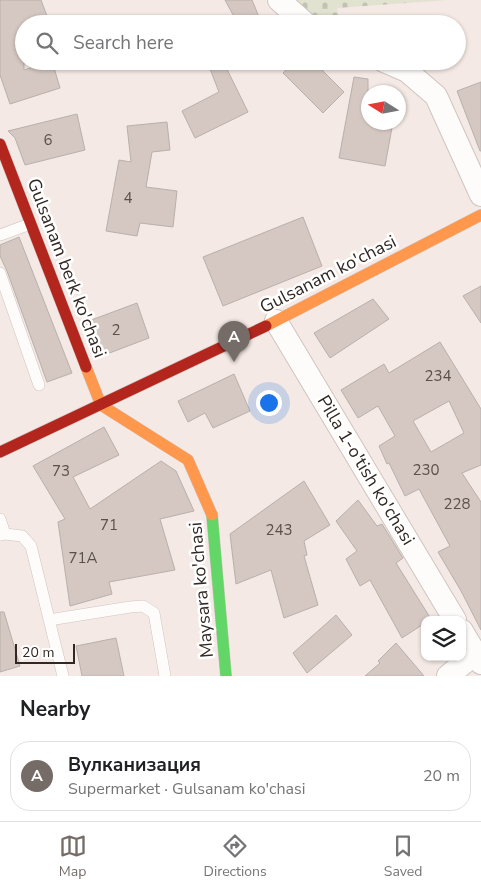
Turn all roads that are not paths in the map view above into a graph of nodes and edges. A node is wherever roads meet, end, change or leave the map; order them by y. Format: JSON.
{"nodes":[{"id":1,"x":279,"y":0,"type":"edge"},
{"id":2,"x":296,"y":15,"type":"edge"},
{"id":3,"x":405,"y":70,"type":"edge"},
{"id":4,"x":0,"y":144,"type":"edge"},
{"id":5,"x":481,"y":195,"type":"edge"},
{"id":6,"x":481,"y":215,"type":"edge"},
{"id":7,"x":30,"y":224,"type":"junction"},
{"id":8,"x":0,"y":235,"type":"edge"},
{"id":9,"x":0,"y":273,"type":"edge"},
{"id":10,"x":276,"y":321,"type":"junction"},
{"id":11,"x":39,"y":385,"type":"dead end"},
{"id":12,"x":101,"y":405,"type":"junction"},
{"id":13,"x":0,"y":452,"type":"edge"},
{"id":14,"x":0,"y":519,"type":"edge"},
{"id":15,"x":2,"y":535,"type":"edge"},
{"id":16,"x":453,"y":616,"type":"edge"},
{"id":17,"x":50,"y":620,"type":"junction"},
{"id":18,"x":466,"y":638,"type":"edge"},
{"id":19,"x":478,"y":658,"type":"edge"},
{"id":20,"x":63,"y":676,"type":"edge"},
{"id":21,"x":165,"y":676,"type":"edge"},
{"id":22,"x":226,"y":676,"type":"edge"},
{"id":23,"x":448,"y":676,"type":"edge"}],
"edges":[{"from":1,"to":2,"type":"street"},
{"from":3,"to":5,"type":"street"},
{"from":4,"to":7,"type":"street","name":"Gulsanam berk ko'chasi"},
{"from":6,"to":10,"type":"street","name":"Gulsanam ko'chasi"},
{"from":7,"to":8,"type":"lane"},
{"from":7,"to":12,"type":"street","name":"Gulsanam berk ko'chasi"},
{"from":9,"to":11,"type":"lane"},
{"from":10,"to":12,"type":"street","name":"Gulsanam ko'chasi"},
{"from":10,"to":16,"type":"street","name":"Pilla 1-o'tish ko'chasi"},
{"from":12,"to":13,"type":"street","name":"Gulsanam ko'chasi"},
{"from":12,"to":22,"type":"street","name":"Maysara ko'chasi"},
{"from":14,"to":15,"type":"lane"},
{"from":15,"to":17,"type":"lane"},
{"from":17,"to":20,"type":"lane"},
{"from":17,"to":21,"type":"lane"},
{"from":18,"to":19,"type":"street"},
{"from":19,"to":23,"type":"street"}]}
